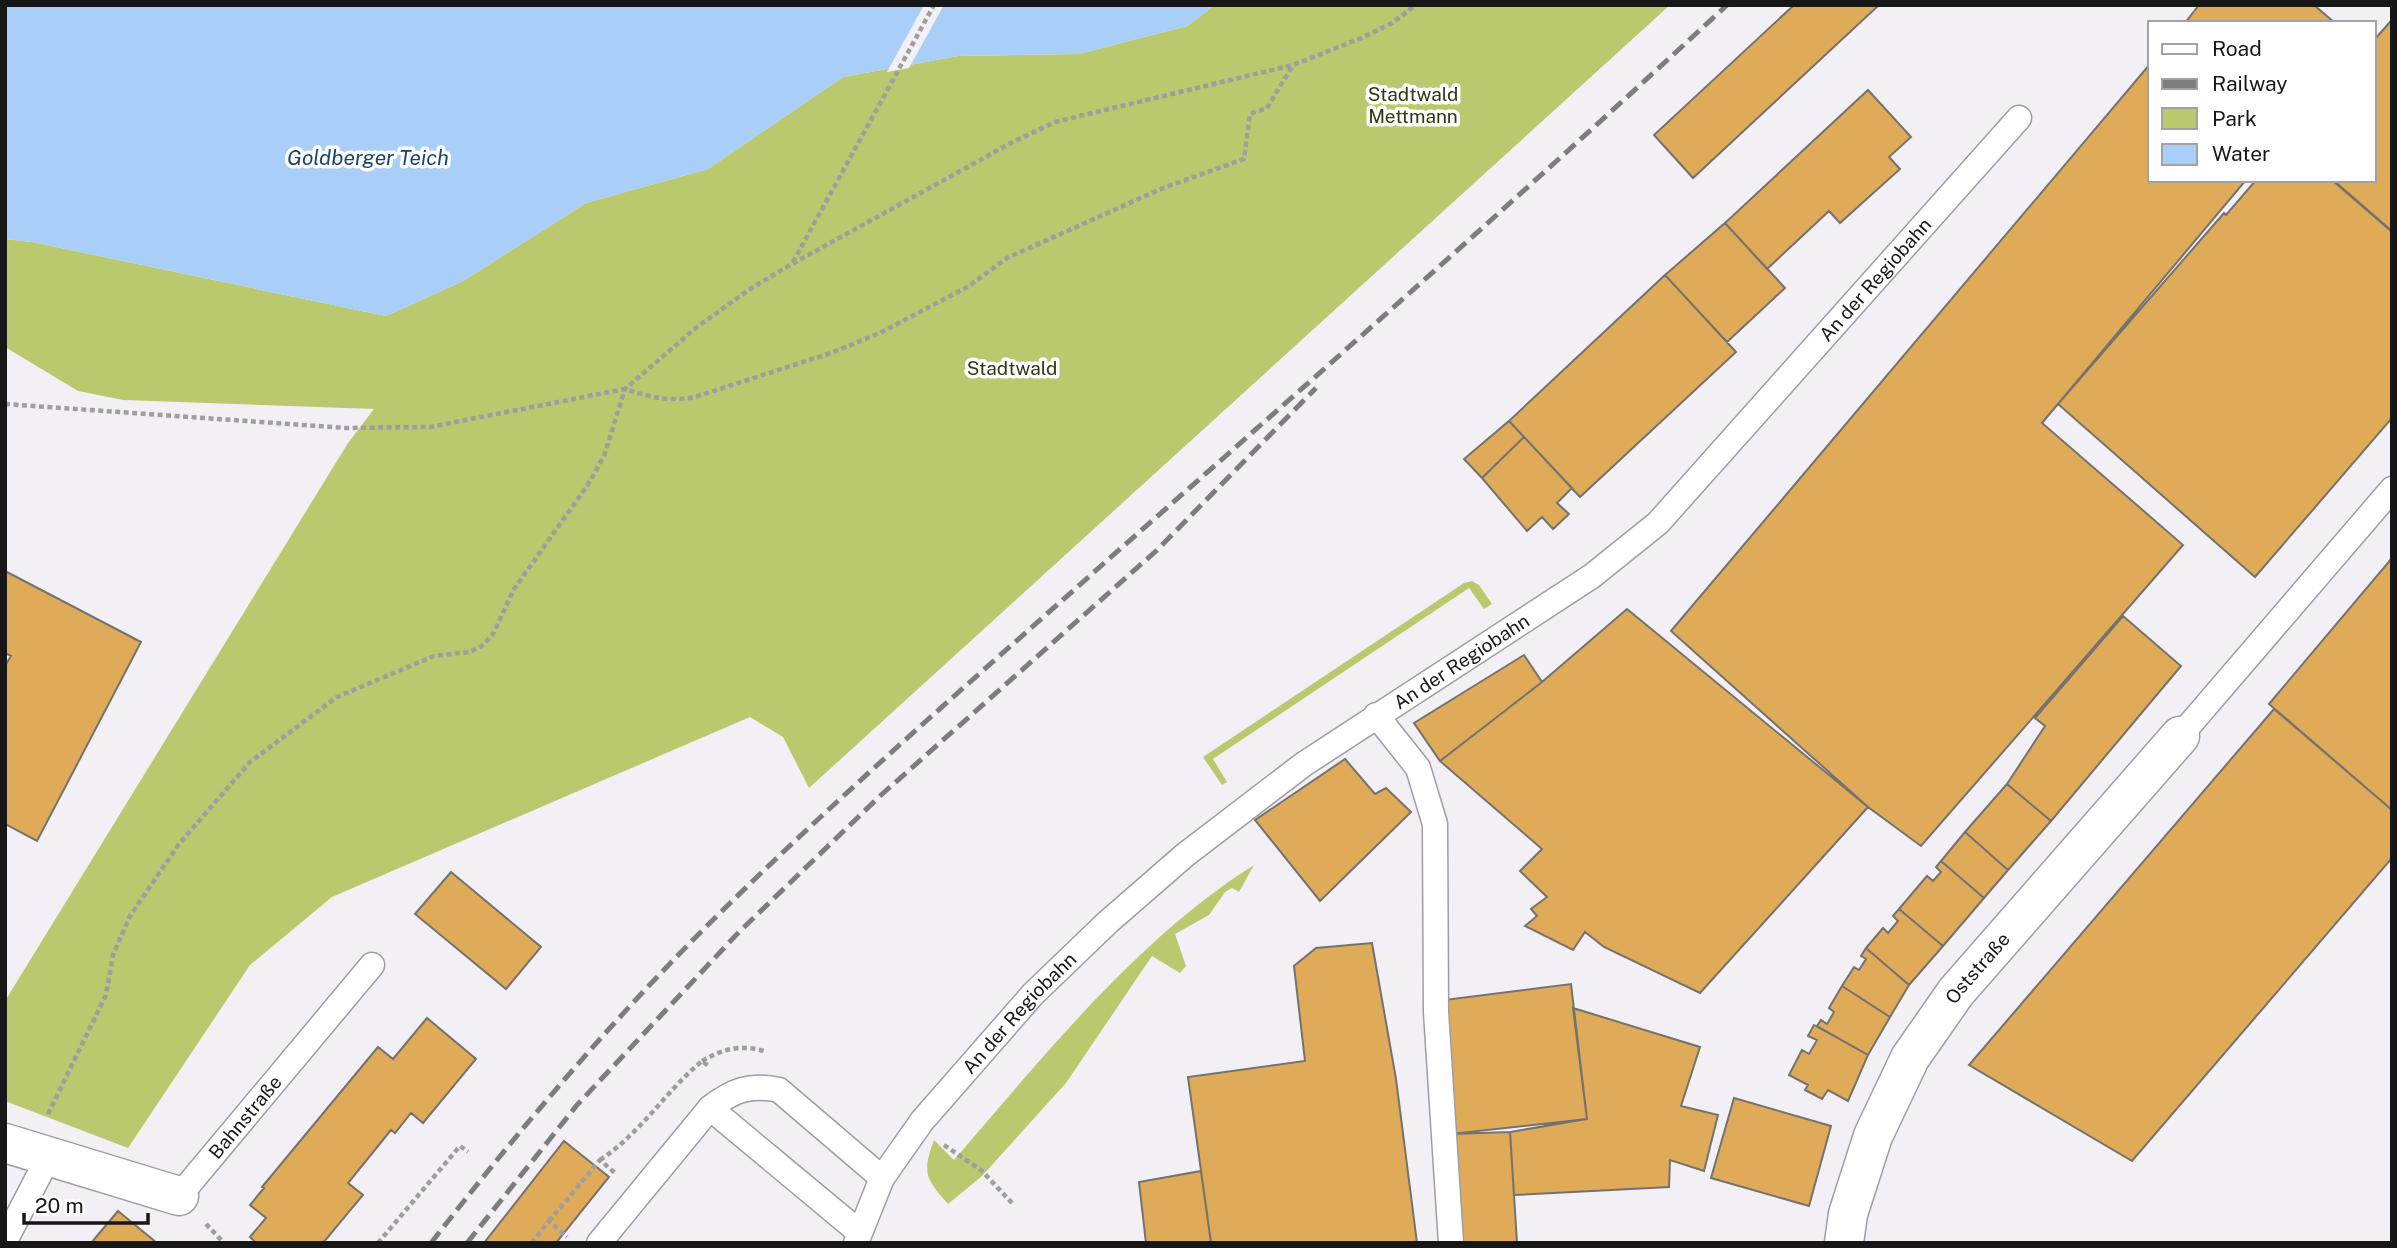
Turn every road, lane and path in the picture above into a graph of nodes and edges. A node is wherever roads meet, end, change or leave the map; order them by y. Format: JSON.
{"nodes":[{"id":1,"x":934,"y":5,"type":"edge"},
{"id":2,"x":1416,"y":5,"type":"edge"},
{"id":3,"x":1293,"y":65,"type":"junction"},
{"id":4,"x":2020,"y":118,"type":"dead end"},
{"id":5,"x":792,"y":264,"type":"junction"},
{"id":6,"x":625,"y":389,"type":"junction"},
{"id":7,"x":5,"y":404,"type":"edge"},
{"id":8,"x":2392,"y":489,"type":"edge"},
{"id":9,"x":1376,"y":715,"type":"junction"},
{"id":10,"x":2180,"y":736,"type":"joint"},
{"id":11,"x":372,"y":965,"type":"dead end"},
{"id":12,"x":710,"y":1108,"type":"junction"},
{"id":13,"x":922,"y":1121,"type":"junction"},
{"id":14,"x":5,"y":1143,"type":"edge"},
{"id":15,"x":468,"y":1152,"type":"dead end"},
{"id":16,"x":49,"y":1156,"type":"junction"},
{"id":17,"x":618,"y":1175,"type":"dead end"},
{"id":18,"x":883,"y":1178,"type":"junction"},
{"id":19,"x":179,"y":1196,"type":"joint"},
{"id":20,"x":1012,"y":1203,"type":"dead end"},
{"id":21,"x":549,"y":1221,"type":"junction"},
{"id":22,"x":858,"y":1237,"type":"edge"},
{"id":23,"x":5,"y":1241,"type":"edge"},
{"id":24,"x":378,"y":1243,"type":"edge"},
{"id":25,"x":532,"y":1243,"type":"edge"},
{"id":26,"x":575,"y":1243,"type":"edge"},
{"id":27,"x":599,"y":1243,"type":"edge"},
{"id":28,"x":1451,"y":1243,"type":"edge"},
{"id":29,"x":1844,"y":1243,"type":"edge"}],
"edges":[{"from":1,"to":5,"type":"path"},
{"from":2,"to":3,"type":"path"},
{"from":3,"to":5,"type":"path"},
{"from":3,"to":6,"type":"path"},
{"from":4,"to":9,"type":"lane","name":"An der Regiobahn"},
{"from":5,"to":6,"type":"path"},
{"from":6,"to":7,"type":"path"},
{"from":6,"to":16,"type":"path"},
{"from":8,"to":10,"type":"lane"},
{"from":9,"to":13,"type":"lane","name":"An der Regiobahn"},
{"from":9,"to":28,"type":"lane"},
{"from":10,"to":29,"type":"street","name":"Oststraße"},
{"from":11,"to":19,"type":"lane","name":"Bahnstraße"},
{"from":12,"to":18,"type":"lane"},
{"from":12,"to":22,"type":"lane","name":"An der Regiobahn"},
{"from":12,"to":27,"type":"lane"},
{"from":13,"to":18,"type":"lane","name":"An der Regiobahn"},
{"from":13,"to":20,"type":"path"},
{"from":14,"to":16,"type":"street","name":"Bahnstraße"},
{"from":15,"to":24,"type":"path"},
{"from":16,"to":19,"type":"street","name":"Bahnstraße"},
{"from":16,"to":23,"type":"lane"},
{"from":17,"to":21,"type":"path"},
{"from":18,"to":22,"type":"lane","name":"An der Regiobahn"},
{"from":21,"to":25,"type":"path"},
{"from":21,"to":26,"type":"path"}]}
